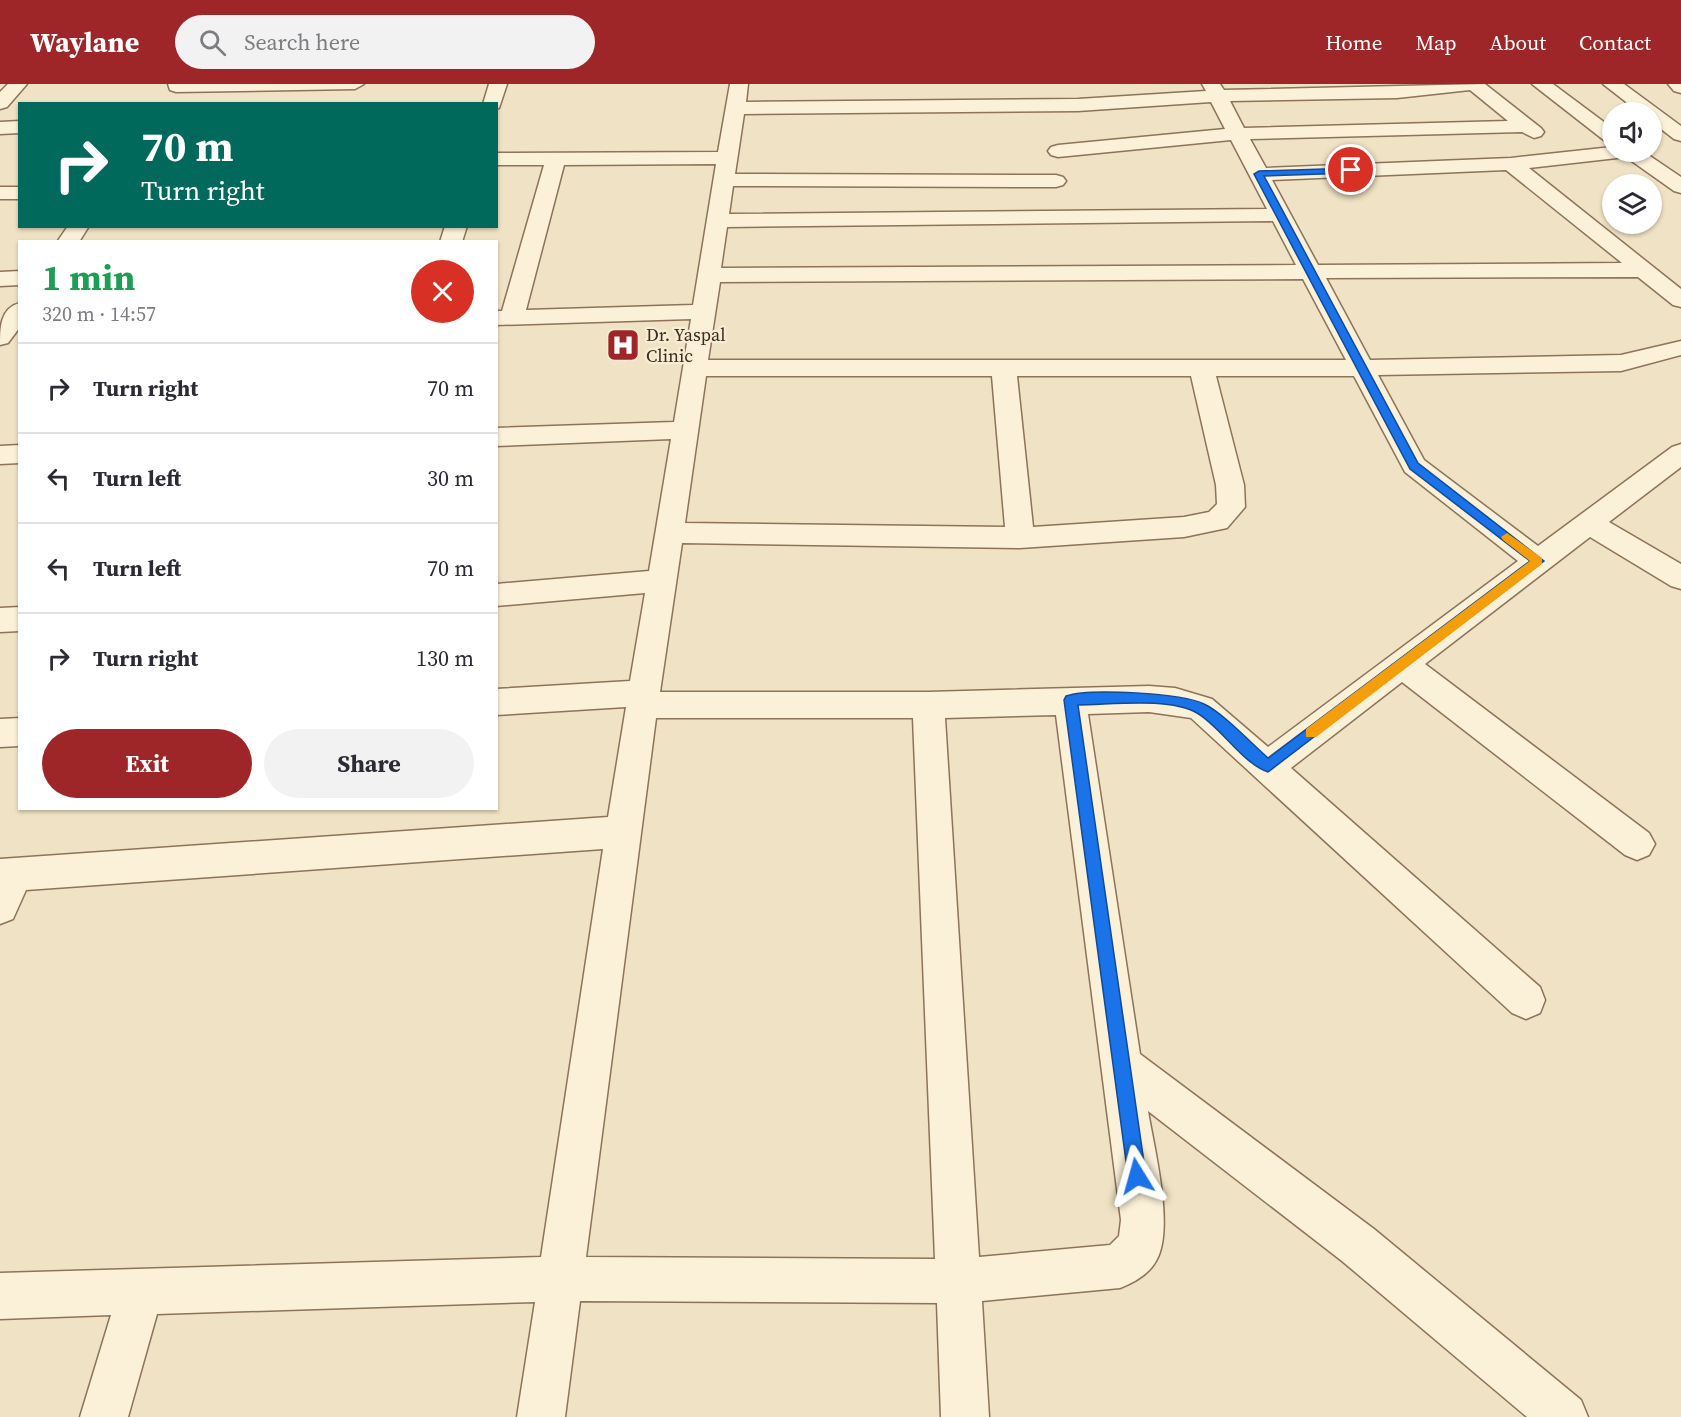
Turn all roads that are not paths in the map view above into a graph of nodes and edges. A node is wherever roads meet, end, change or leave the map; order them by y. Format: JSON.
{"nodes":[{"id":1,"x":18,"y":84,"type":"edge"},
{"id":2,"x":355,"y":84,"type":"edge"},
{"id":3,"x":498,"y":84,"type":"edge"},
{"id":4,"x":1474,"y":84,"type":"edge"},
{"id":5,"x":1541,"y":84,"type":"edge"},
{"id":6,"x":1612,"y":84,"type":"edge"},
{"id":7,"x":1677,"y":84,"type":"edge"},
{"id":8,"x":177,"y":85,"type":"edge"},
{"id":9,"x":1681,"y":87,"type":"edge"},
{"id":10,"x":1214,"y":90,"type":"edge"},
{"id":11,"x":1397,"y":92,"type":"junction"},
{"id":12,"x":737,"y":96,"type":"edge"},
{"id":13,"x":1,"y":101,"type":"edge"},
{"id":14,"x":165,"y":102,"type":"edge"},
{"id":15,"x":493,"y":102,"type":"edge"},
{"id":16,"x":1636,"y":102,"type":"edge"},
{"id":17,"x":1662,"y":121,"type":"edge"},
{"id":18,"x":1527,"y":126,"type":"junction"},
{"id":19,"x":18,"y":127,"type":"edge"},
{"id":20,"x":0,"y":128,"type":"edge"},
{"id":21,"x":1432,"y":129,"type":"junction"},
{"id":22,"x":1602,"y":130,"type":"edge"},
{"id":23,"x":1238,"y":134,"type":"junction"},
{"id":24,"x":1681,"y":135,"type":"edge"},
{"id":25,"x":1681,"y":144,"type":"edge"},
{"id":26,"x":1662,"y":147,"type":"edge"},
{"id":27,"x":1058,"y":151,"type":"dead end"},
{"id":28,"x":1602,"y":154,"type":"edge"},
{"id":29,"x":556,"y":158,"type":"junction"},
{"id":30,"x":1566,"y":158,"type":"junction"},
{"id":31,"x":498,"y":159,"type":"edge"},
{"id":32,"x":1646,"y":162,"type":"edge"},
{"id":33,"x":1511,"y":164,"type":"junction"},
{"id":34,"x":726,"y":169,"type":"junction"},
{"id":35,"x":1259,"y":174,"type":"junction"},
{"id":36,"x":1056,"y":181,"type":"dead end"},
{"id":37,"x":1681,"y":188,"type":"edge"},
{"id":38,"x":0,"y":193,"type":"edge"},
{"id":39,"x":18,"y":193,"type":"edge"},
{"id":40,"x":1280,"y":214,"type":"junction"},
{"id":41,"x":717,"y":221,"type":"junction"},
{"id":42,"x":1643,"y":270,"type":"junction"},
{"id":43,"x":1311,"y":273,"type":"junction"},
{"id":44,"x":709,"y":275,"type":"junction"},
{"id":45,"x":18,"y":278,"type":"edge"},
{"id":46,"x":0,"y":279,"type":"edge"},
{"id":47,"x":1681,"y":300,"type":"edge"},
{"id":48,"x":703,"y":312,"type":"junction"},
{"id":49,"x":18,"y":314,"type":"edge"},
{"id":50,"x":504,"y":318,"type":"edge"},
{"id":51,"x":8,"y":333,"type":"edge"},
{"id":52,"x":1681,"y":348,"type":"edge"},
{"id":53,"x":694,"y":368,"type":"junction"},
{"id":54,"x":1004,"y":368,"type":"junction"},
{"id":55,"x":1202,"y":368,"type":"junction"},
{"id":56,"x":1362,"y":368,"type":"junction"},
{"id":57,"x":685,"y":430,"type":"junction"},
{"id":58,"x":498,"y":437,"type":"edge"},
{"id":59,"x":1681,"y":453,"type":"edge"},
{"id":60,"x":18,"y":454,"type":"edge"},
{"id":61,"x":0,"y":455,"type":"edge"},
{"id":62,"x":1589,"y":523,"type":"junction"},
{"id":63,"x":669,"y":533,"type":"junction"},
{"id":64,"x":1020,"y":538,"type":"junction"},
{"id":65,"x":1538,"y":561,"type":"junction"},
{"id":66,"x":1681,"y":578,"type":"edge"},
{"id":67,"x":661,"y":581,"type":"junction"},
{"id":68,"x":498,"y":595,"type":"edge"},
{"id":69,"x":18,"y":619,"type":"edge"},
{"id":70,"x":0,"y":620,"type":"edge"},
{"id":71,"x":1402,"y":664,"type":"junction"},
{"id":72,"x":643,"y":699,"type":"junction"},
{"id":73,"x":1070,"y":700,"type":"junction"},
{"id":74,"x":498,"y":702,"type":"edge"},
{"id":75,"x":927,"y":705,"type":"junction"},
{"id":76,"x":18,"y":732,"type":"edge"},
{"id":77,"x":0,"y":733,"type":"edge"},
{"id":78,"x":1268,"y":766,"type":"junction"},
{"id":79,"x":622,"y":832,"type":"junction"},
{"id":80,"x":1637,"y":844,"type":"dead end"},
{"id":81,"x":8,"y":874,"type":"edge"},
{"id":82,"x":0,"y":907,"type":"edge"},
{"id":83,"x":1526,"y":1000,"type":"dead end"},
{"id":84,"x":1122,"y":1066,"type":"junction"},
{"id":85,"x":560,"y":1279,"type":"junction"},
{"id":86,"x":957,"y":1281,"type":"junction"},
{"id":87,"x":141,"y":1292,"type":"junction"},
{"id":88,"x":0,"y":1296,"type":"edge"},
{"id":89,"x":104,"y":1417,"type":"edge"},
{"id":90,"x":541,"y":1417,"type":"edge"},
{"id":91,"x":965,"y":1417,"type":"edge"},
{"id":92,"x":1564,"y":1417,"type":"edge"}],
"edges":[{"from":1,"to":13,"type":"street"},
{"from":2,"to":8,"type":"street"},
{"from":3,"to":15,"type":"street"},
{"from":4,"to":11,"type":"street"},
{"from":4,"to":18,"type":"street"},
{"from":5,"to":22,"type":"street"},
{"from":6,"to":16,"type":"street"},
{"from":7,"to":9,"type":"street"},
{"from":8,"to":14,"type":"street"},
{"from":10,"to":11,"type":"street"},
{"from":10,"to":12,"type":"street"},
{"from":10,"to":23,"type":"street"},
{"from":11,"to":21,"type":"street"},
{"from":12,"to":34,"type":"street"},
{"from":17,"to":24,"type":"street"},
{"from":18,"to":21,"type":"street"},
{"from":18,"to":30,"type":"street"},
{"from":19,"to":20,"type":"street"},
{"from":21,"to":23,"type":"street"},
{"from":23,"to":27,"type":"street"},
{"from":23,"to":35,"type":"street"},
{"from":25,"to":26,"type":"street"},
{"from":28,"to":30,"type":"street"},
{"from":29,"to":31,"type":"street"},
{"from":29,"to":34,"type":"street"},
{"from":29,"to":50,"type":"street"},
{"from":30,"to":33,"type":"street"},
{"from":32,"to":37,"type":"street"},
{"from":33,"to":35,"type":"street"},
{"from":33,"to":42,"type":"street"},
{"from":34,"to":36,"type":"street"},
{"from":34,"to":41,"type":"street"},
{"from":35,"to":40,"type":"street"},
{"from":38,"to":39,"type":"street"},
{"from":40,"to":41,"type":"street"},
{"from":40,"to":43,"type":"street"},
{"from":41,"to":44,"type":"street"},
{"from":42,"to":43,"type":"street"},
{"from":42,"to":47,"type":"street"},
{"from":43,"to":44,"type":"street"},
{"from":43,"to":56,"type":"street"},
{"from":44,"to":48,"type":"street"},
{"from":45,"to":46,"type":"street"},
{"from":48,"to":50,"type":"street"},
{"from":48,"to":53,"type":"street"},
{"from":49,"to":51,"type":"street"},
{"from":52,"to":56,"type":"street"},
{"from":53,"to":54,"type":"street"},
{"from":53,"to":57,"type":"street"},
{"from":54,"to":55,"type":"street"},
{"from":54,"to":64,"type":"street"},
{"from":55,"to":56,"type":"street"},
{"from":55,"to":64,"type":"street"},
{"from":56,"to":65,"type":"street"},
{"from":57,"to":58,"type":"street"},
{"from":57,"to":63,"type":"street"},
{"from":59,"to":62,"type":"street"},
{"from":60,"to":61,"type":"street"},
{"from":62,"to":65,"type":"street"},
{"from":62,"to":66,"type":"street"},
{"from":63,"to":64,"type":"street"},
{"from":63,"to":67,"type":"street"},
{"from":65,"to":71,"type":"street"},
{"from":67,"to":68,"type":"street"},
{"from":67,"to":72,"type":"street"},
{"from":69,"to":70,"type":"street"},
{"from":71,"to":78,"type":"street"},
{"from":71,"to":80,"type":"street"},
{"from":72,"to":74,"type":"street"},
{"from":72,"to":75,"type":"street"},
{"from":72,"to":79,"type":"street"},
{"from":73,"to":75,"type":"street"},
{"from":73,"to":78,"type":"street"},
{"from":73,"to":84,"type":"street"},
{"from":75,"to":86,"type":"street"},
{"from":76,"to":77,"type":"street"},
{"from":78,"to":83,"type":"street"},
{"from":79,"to":81,"type":"street"},
{"from":79,"to":85,"type":"street"},
{"from":81,"to":82,"type":"street"},
{"from":84,"to":86,"type":"street"},
{"from":84,"to":92,"type":"street"},
{"from":85,"to":86,"type":"street"},
{"from":85,"to":87,"type":"street"},
{"from":85,"to":90,"type":"street"},
{"from":86,"to":91,"type":"street"},
{"from":87,"to":88,"type":"street"},
{"from":87,"to":89,"type":"street"}]}
